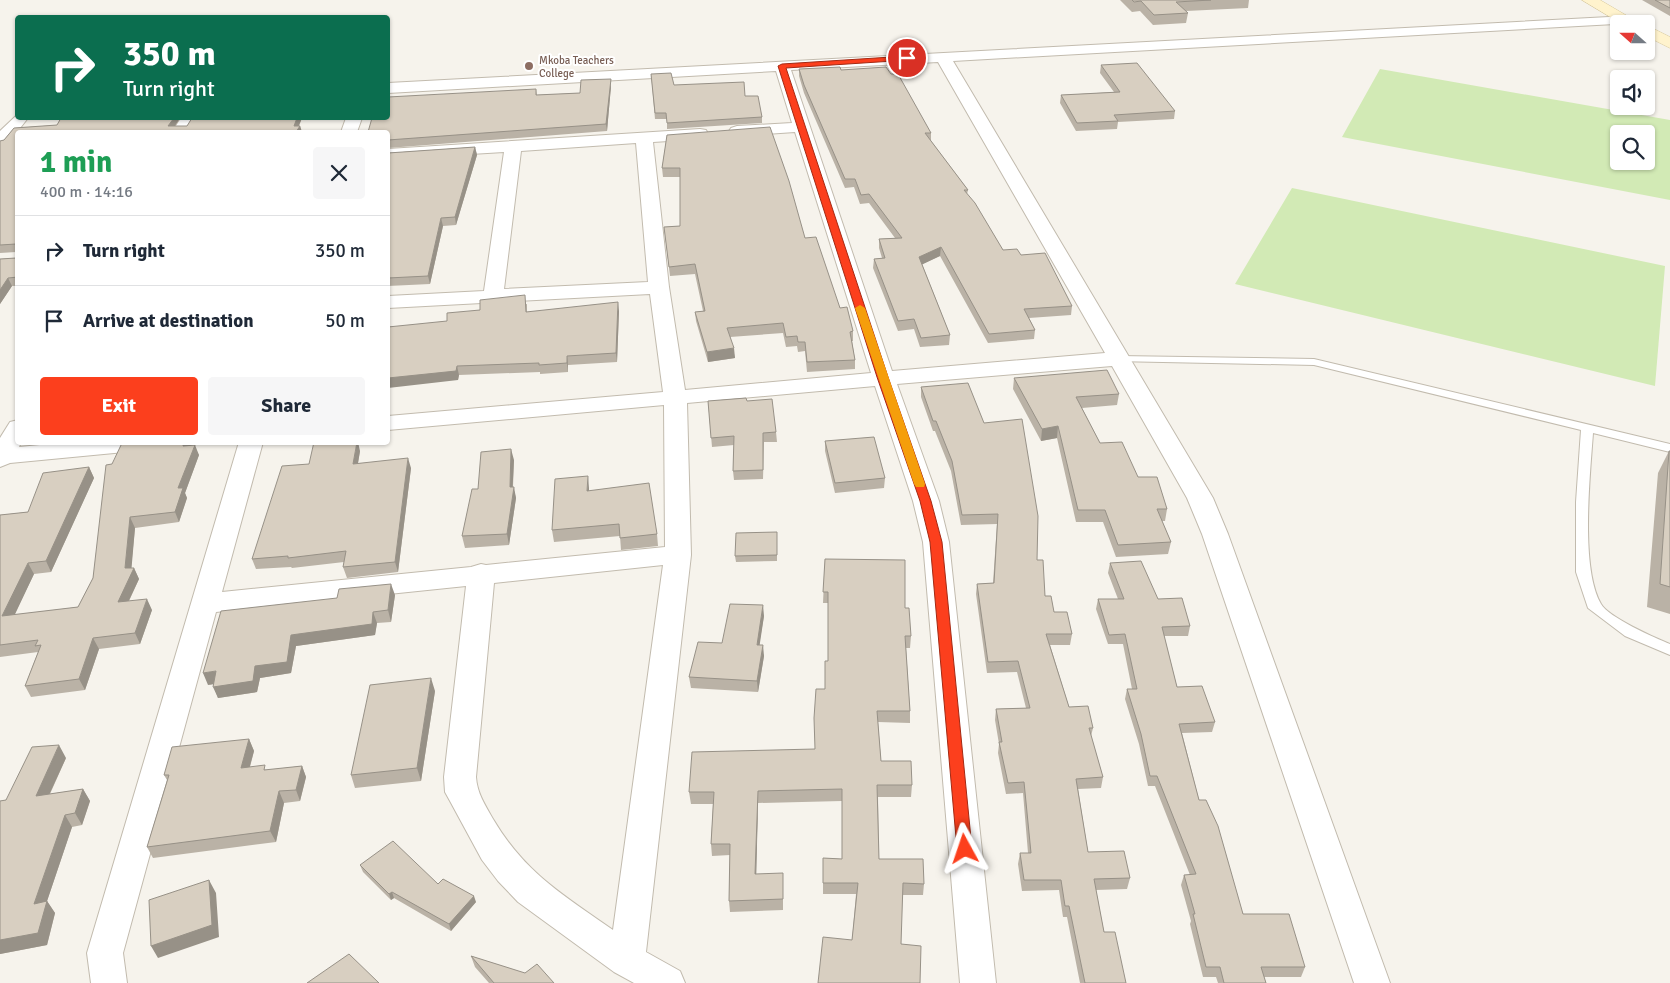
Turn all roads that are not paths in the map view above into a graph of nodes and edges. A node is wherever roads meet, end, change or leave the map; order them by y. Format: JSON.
{"nodes":[{"id":1,"x":1589,"y":0,"type":"edge"},
{"id":2,"x":1618,"y":15,"type":"edge"},
{"id":3,"x":1610,"y":23,"type":"edge"},
{"id":4,"x":1655,"y":35,"type":"edge"},
{"id":5,"x":1669,"y":42,"type":"edge"},
{"id":6,"x":942,"y":56,"type":"junction"},
{"id":7,"x":782,"y":66,"type":"junction"},
{"id":8,"x":390,"y":88,"type":"edge"},
{"id":9,"x":15,"y":113,"type":"edge"},
{"id":10,"x":802,"y":127,"type":"junction"},
{"id":11,"x":644,"y":138,"type":"junction"},
{"id":12,"x":0,"y":142,"type":"edge"},
{"id":13,"x":513,"y":146,"type":"junction"},
{"id":14,"x":390,"y":154,"type":"edge"},
{"id":15,"x":659,"y":287,"type":"junction"},
{"id":16,"x":493,"y":296,"type":"junction"},
{"id":17,"x":390,"y":302,"type":"edge"},
{"id":18,"x":1118,"y":359,"type":"junction"},
{"id":19,"x":882,"y":377,"type":"junction"},
{"id":20,"x":675,"y":399,"type":"junction"},
{"id":21,"x":390,"y":423,"type":"edge"},
{"id":22,"x":1587,"y":428,"type":"junction"},
{"id":23,"x":15,"y":432,"type":"edge"},
{"id":24,"x":127,"y":445,"type":"edge"},
{"id":25,"x":251,"y":445,"type":"edge"},
{"id":26,"x":1670,"y":448,"type":"edge"},
{"id":27,"x":1,"y":458,"type":"edge"},
{"id":28,"x":678,"y":556,"type":"junction"},
{"id":29,"x":481,"y":574,"type":"junction"},
{"id":30,"x":206,"y":603,"type":"junction"},
{"id":31,"x":1670,"y":650,"type":"edge"},
{"id":32,"x":627,"y":960,"type":"junction"},
{"id":33,"x":109,"y":983,"type":"edge"},
{"id":34,"x":667,"y":983,"type":"edge"},
{"id":35,"x":978,"y":983,"type":"edge"},
{"id":36,"x":1372,"y":983,"type":"edge"}],
"edges":[{"from":1,"to":2,"type":"street"},
{"from":3,"to":6,"type":"street"},
{"from":4,"to":5,"type":"street"},
{"from":6,"to":7,"type":"street"},
{"from":6,"to":18,"type":"street"},
{"from":7,"to":8,"type":"street"},
{"from":7,"to":10,"type":"street"},
{"from":9,"to":12,"type":"street"},
{"from":10,"to":11,"type":"street"},
{"from":10,"to":19,"type":"street"},
{"from":11,"to":13,"type":"street"},
{"from":11,"to":15,"type":"street"},
{"from":13,"to":14,"type":"street"},
{"from":13,"to":16,"type":"street"},
{"from":15,"to":16,"type":"street"},
{"from":15,"to":20,"type":"street"},
{"from":16,"to":17,"type":"street"},
{"from":18,"to":19,"type":"street"},
{"from":18,"to":22,"type":"lane"},
{"from":18,"to":36,"type":"street"},
{"from":19,"to":20,"type":"street"},
{"from":19,"to":35,"type":"street"},
{"from":20,"to":21,"type":"street"},
{"from":20,"to":28,"type":"street"},
{"from":22,"to":26,"type":"lane"},
{"from":22,"to":31,"type":"lane"},
{"from":23,"to":27,"type":"street"},
{"from":24,"to":27,"type":"street"},
{"from":25,"to":30,"type":"street"},
{"from":28,"to":29,"type":"street"},
{"from":28,"to":32,"type":"street"},
{"from":29,"to":30,"type":"street"},
{"from":29,"to":32,"type":"street"},
{"from":30,"to":33,"type":"street"},
{"from":32,"to":34,"type":"street"}]}
